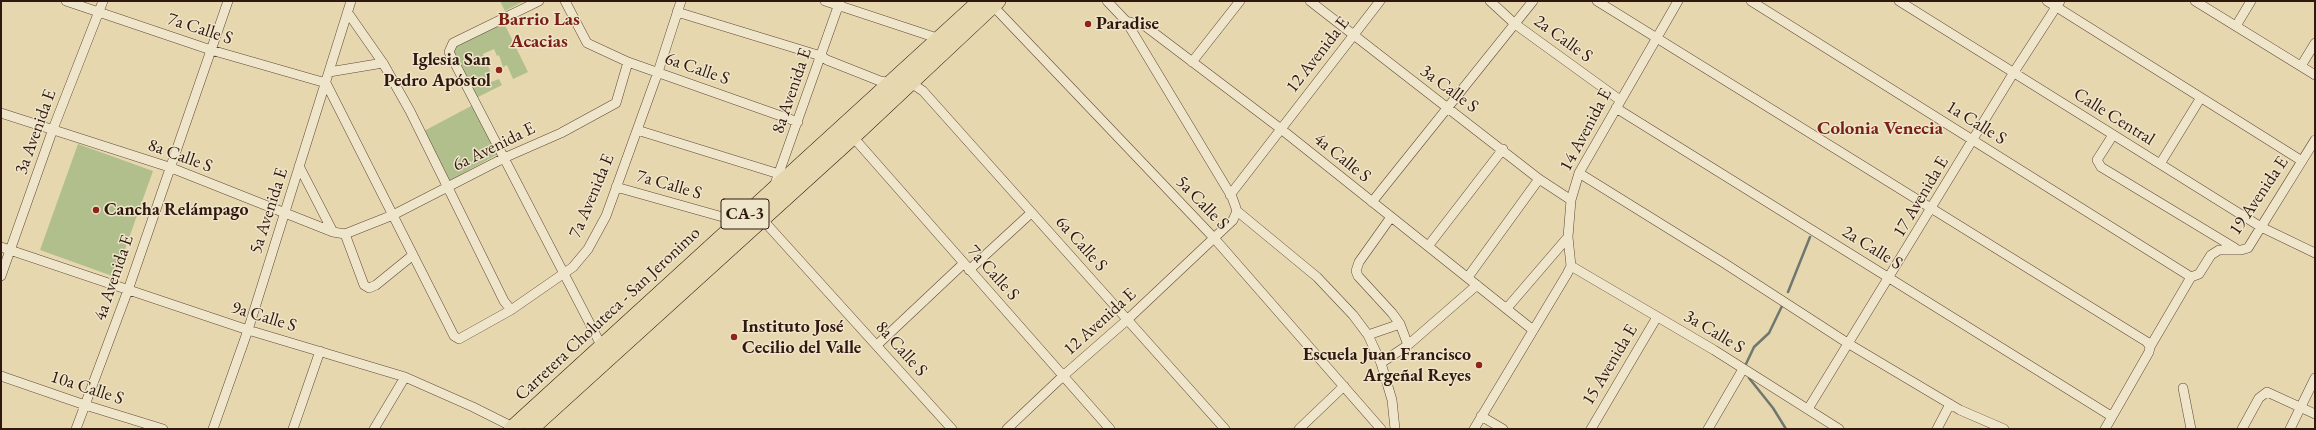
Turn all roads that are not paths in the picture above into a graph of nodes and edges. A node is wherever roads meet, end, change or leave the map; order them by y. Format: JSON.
{"nodes":[{"id":1,"x":66,"y":1,"type":"edge"},
{"id":2,"x":103,"y":1,"type":"edge"},
{"id":3,"x":228,"y":1,"type":"edge"},
{"id":4,"x":351,"y":1,"type":"edge"},
{"id":5,"x":539,"y":1,"type":"edge"},
{"id":6,"x":565,"y":1,"type":"edge"},
{"id":7,"x":681,"y":1,"type":"edge"},
{"id":8,"x":825,"y":1,"type":"edge"},
{"id":9,"x":1107,"y":1,"type":"edge"},
{"id":10,"x":1240,"y":1,"type":"edge"},
{"id":11,"x":1310,"y":1,"type":"edge"},
{"id":12,"x":1380,"y":1,"type":"edge"},
{"id":13,"x":1490,"y":1,"type":"edge"},
{"id":14,"x":1533,"y":1,"type":"edge"},
{"id":15,"x":1597,"y":1,"type":"edge"},
{"id":16,"x":1678,"y":1,"type":"edge"},
{"id":17,"x":1751,"y":1,"type":"edge"},
{"id":18,"x":1900,"y":1,"type":"edge"},
{"id":19,"x":2047,"y":1,"type":"edge"},
{"id":20,"x":2195,"y":1,"type":"edge"},
{"id":21,"x":2251,"y":1,"type":"edge"},
{"id":22,"x":839,"y":3,"type":"edge"},
{"id":23,"x":990,"y":3,"type":"edge"},
{"id":24,"x":2058,"y":4,"type":"edge"},
{"id":25,"x":99,"y":12,"type":"junction"},
{"id":26,"x":677,"y":12,"type":"junction"},
{"id":27,"x":348,"y":13,"type":"junction"},
{"id":28,"x":1126,"y":21,"type":"junction"},
{"id":29,"x":1515,"y":24,"type":"junction"},
{"id":30,"x":2236,"y":26,"type":"junction"},
{"id":31,"x":1352,"y":36,"type":"junction"},
{"id":32,"x":940,"y":39,"type":"junction"},
{"id":33,"x":1656,"y":39,"type":"junction"},
{"id":34,"x":2315,"y":43,"type":"edge"},
{"id":35,"x":211,"y":50,"type":"junction"},
{"id":36,"x":821,"y":56,"type":"junction"},
{"id":37,"x":628,"y":62,"type":"junction"},
{"id":38,"x":1192,"y":62,"type":"junction"},
{"id":39,"x":383,"y":63,"type":"junction"},
{"id":40,"x":2300,"y":66,"type":"junction"},
{"id":41,"x":329,"y":72,"type":"junction"},
{"id":42,"x":658,"y":72,"type":"junction"},
{"id":43,"x":2014,"y":72,"type":"junction"},
{"id":44,"x":2315,"y":75,"type":"edge"},
{"id":45,"x":326,"y":83,"type":"junction"},
{"id":46,"x":902,"y":85,"type":"junction"},
{"id":47,"x":2200,"y":99,"type":"junction"},
{"id":48,"x":1618,"y":104,"type":"junction"},
{"id":49,"x":1448,"y":108,"type":"junction"},
{"id":50,"x":1,"y":113,"type":"edge"},
{"id":51,"x":798,"y":122,"type":"junction"},
{"id":52,"x":53,"y":129,"type":"junction"},
{"id":53,"x":1281,"y":129,"type":"junction"},
{"id":54,"x":637,"y":130,"type":"junction"},
{"id":55,"x":2113,"y":135,"type":"junction"},
{"id":56,"x":853,"y":137,"type":"junction"},
{"id":57,"x":1974,"y":140,"type":"junction"},
{"id":58,"x":2315,"y":140,"type":"edge"},
{"id":59,"x":1503,"y":149,"type":"junction"},
{"id":60,"x":504,"y":158,"type":"junction"},
{"id":61,"x":2302,"y":161,"type":"junction"},
{"id":62,"x":2160,"y":164,"type":"junction"},
{"id":63,"x":300,"y":166,"type":"junction"},
{"id":64,"x":169,"y":167,"type":"junction"},
{"id":65,"x":1579,"y":173,"type":"junction"},
{"id":66,"x":780,"y":174,"type":"junction"},
{"id":67,"x":1539,"y":179,"type":"junction"},
{"id":68,"x":448,"y":187,"type":"junction"},
{"id":69,"x":616,"y":187,"type":"junction"},
{"id":70,"x":772,"y":190,"type":"junction"},
{"id":71,"x":1230,"y":195,"type":"junction"},
{"id":72,"x":1572,"y":200,"type":"junction"},
{"id":73,"x":1372,"y":202,"type":"junction"},
{"id":74,"x":1237,"y":210,"type":"junction"},
{"id":75,"x":1932,"y":210,"type":"junction"},
{"id":76,"x":284,"y":213,"type":"junction"},
{"id":77,"x":1031,"y":213,"type":"junction"},
{"id":78,"x":393,"y":215,"type":"junction"},
{"id":79,"x":1391,"y":217,"type":"junction"},
{"id":80,"x":762,"y":219,"type":"junction"},
{"id":81,"x":737,"y":221,"type":"junction"},
{"id":82,"x":2261,"y":227,"type":"junction"},
{"id":83,"x":333,"y":232,"type":"junction"},
{"id":84,"x":346,"y":234,"type":"junction"},
{"id":85,"x":1568,"y":237,"type":"junction"},
{"id":86,"x":1214,"y":238,"type":"junction"},
{"id":87,"x":1428,"y":245,"type":"junction"},
{"id":88,"x":6,"y":249,"type":"edge"},
{"id":89,"x":2237,"y":250,"type":"junction"},
{"id":90,"x":2315,"y":253,"type":"edge"},
{"id":91,"x":413,"y":255,"type":"junction"},
{"id":92,"x":1571,"y":266,"type":"junction"},
{"id":93,"x":966,"y":267,"type":"junction"},
{"id":94,"x":563,"y":273,"type":"junction"},
{"id":95,"x":1,"y":276,"type":"edge"},
{"id":96,"x":1468,"y":277,"type":"junction"},
{"id":97,"x":1890,"y":278,"type":"junction"},
{"id":98,"x":2192,"y":278,"type":"junction"},
{"id":99,"x":1477,"y":285,"type":"junction"},
{"id":100,"x":128,"y":290,"type":"junction"},
{"id":101,"x":1507,"y":308,"type":"junction"},
{"id":102,"x":511,"y":310,"type":"junction"},
{"id":103,"x":1657,"y":318,"type":"junction"},
{"id":104,"x":1127,"y":320,"type":"junction"},
{"id":105,"x":1400,"y":324,"type":"junction"},
{"id":106,"x":248,"y":330,"type":"junction"},
{"id":107,"x":1533,"y":330,"type":"junction"},
{"id":108,"x":1368,"y":335,"type":"junction"},
{"id":109,"x":1849,"y":344,"type":"junction"},
{"id":110,"x":877,"y":345,"type":"junction"},
{"id":111,"x":1408,"y":345,"type":"junction"},
{"id":112,"x":602,"y":347,"type":"junction"},
{"id":113,"x":2150,"y":349,"type":"junction"},
{"id":114,"x":320,"y":351,"type":"junction"},
{"id":115,"x":1381,"y":363,"type":"junction"},
{"id":116,"x":1743,"y":369,"type":"junction"},
{"id":117,"x":1,"y":376,"type":"edge"},
{"id":118,"x":405,"y":376,"type":"junction"},
{"id":119,"x":1063,"y":376,"type":"junction"},
{"id":120,"x":2315,"y":378,"type":"edge"},
{"id":121,"x":1344,"y":386,"type":"junction"},
{"id":122,"x":2183,"y":388,"type":"dead end"},
{"id":123,"x":1950,"y":404,"type":"junction"},
{"id":124,"x":85,"y":405,"type":"junction"},
{"id":125,"x":2301,"y":407,"type":"junction"},
{"id":126,"x":1808,"y":409,"type":"junction"},
{"id":127,"x":2315,"y":414,"type":"edge"},
{"id":128,"x":1481,"y":416,"type":"junction"},
{"id":129,"x":2111,"y":416,"type":"junction"},
{"id":130,"x":1827,"y":426,"type":"edge"},
{"id":131,"x":512,"y":428,"type":"edge"},
{"id":132,"x":76,"y":429,"type":"edge"},
{"id":133,"x":163,"y":429,"type":"edge"},
{"id":134,"x":213,"y":429,"type":"edge"},
{"id":135,"x":293,"y":429,"type":"edge"},
{"id":136,"x":374,"y":429,"type":"edge"},
{"id":137,"x":531,"y":429,"type":"edge"},
{"id":138,"x":952,"y":429,"type":"edge"},
{"id":139,"x":1007,"y":429,"type":"edge"},
{"id":140,"x":1110,"y":429,"type":"edge"},
{"id":141,"x":1225,"y":429,"type":"edge"},
{"id":142,"x":1299,"y":429,"type":"edge"},
{"id":143,"x":1381,"y":429,"type":"edge"},
{"id":144,"x":1395,"y":429,"type":"edge"},
{"id":145,"x":1474,"y":429,"type":"edge"},
{"id":146,"x":1503,"y":429,"type":"edge"},
{"id":147,"x":1591,"y":429,"type":"edge"},
{"id":148,"x":1708,"y":429,"type":"edge"},
{"id":149,"x":1838,"y":429,"type":"edge"},
{"id":150,"x":1937,"y":429,"type":"edge"},
{"id":151,"x":2004,"y":429,"type":"edge"},
{"id":152,"x":2105,"y":429,"type":"edge"},
{"id":153,"x":2191,"y":429,"type":"edge"},
{"id":154,"x":2242,"y":429,"type":"edge"},
{"id":155,"x":2290,"y":429,"type":"edge"}],
"edges":[{"from":1,"to":25,"type":"street","name":"7a Calle S"},
{"from":2,"to":25,"type":"street","name":"3a Avenida E"},
{"from":3,"to":35,"type":"street","name":"4a Avenida E"},
{"from":4,"to":27,"type":"street","name":"5a Avenida E"},
{"from":5,"to":60,"type":"street"},
{"from":6,"to":37,"type":"street","name":"6a Calle S"},
{"from":7,"to":26,"type":"street","name":"7a Avenida E"},
{"from":8,"to":22,"type":"street"},
{"from":9,"to":28,"type":"street"},
{"from":10,"to":38,"type":"street"},
{"from":11,"to":31,"type":"street","name":"3a Calle S"},
{"from":12,"to":31,"type":"street","name":"12 Avenida E"},
{"from":13,"to":29,"type":"street","name":"2a Calle S"},
{"from":14,"to":29,"type":"street"},
{"from":15,"to":33,"type":"street"},
{"from":16,"to":33,"type":"street","name":"14 Avenida E"},
{"from":17,"to":57,"type":"street","name":"1a Calle S"},
{"from":18,"to":43,"type":"street","name":"Calle Central"},
{"from":19,"to":24,"type":"street"},
{"from":20,"to":30,"type":"street"},
{"from":21,"to":30,"type":"street"},
{"from":22,"to":32,"type":"street"},
{"from":22,"to":36,"type":"street","name":"8a Avenida E"},
{"from":23,"to":32,"type":"highway","name":"Carretera Choluteca - San Jeronimo","number":"CA-3"},
{"from":23,"to":46,"type":"highway","name":"Carretera Choluteca - San Jeronimo","number":"CA-3"},
{"from":23,"to":86,"type":"street","name":"5a Calle S"},
{"from":24,"to":43,"type":"street","name":"17 Avenida E"},
{"from":24,"to":47,"type":"street"},
{"from":25,"to":35,"type":"street","name":"7a Calle S"},
{"from":25,"to":52,"type":"street","name":"3a Avenida E"},
{"from":26,"to":36,"type":"street"},
{"from":26,"to":42,"type":"street","name":"7a Avenida E"},
{"from":27,"to":39,"type":"street"},
{"from":27,"to":41,"type":"street","name":"5a Avenida E"},
{"from":28,"to":38,"type":"street","name":"4a Calle S"},
{"from":28,"to":71,"type":"street"},
{"from":29,"to":48,"type":"street","name":"2a Calle S"},
{"from":29,"to":49,"type":"street"},
{"from":30,"to":40,"type":"street"},
{"from":31,"to":49,"type":"street","name":"3a Calle S"},
{"from":31,"to":53,"type":"street","name":"12 Avenida E"},
{"from":32,"to":46,"type":"highway","name":"Carretera Choluteca - San Jeronimo","number":"CA-3"},
{"from":33,"to":48,"type":"street","name":"14 Avenida E"},
{"from":33,"to":75,"type":"street"},
{"from":34,"to":40,"type":"street"},
{"from":35,"to":45,"type":"street","name":"7a Calle S"},
{"from":35,"to":64,"type":"street","name":"4a Avenida E"},
{"from":36,"to":46,"type":"street"},
{"from":36,"to":51,"type":"street","name":"8a Avenida E"},
{"from":37,"to":42,"type":"street","name":"6a Calle S"},
{"from":37,"to":60,"type":"street","name":"6a Avenida E"},
{"from":38,"to":53,"type":"street","name":"4a Calle S"},
{"from":39,"to":41,"type":"street"},
{"from":39,"to":68,"type":"street"},
{"from":40,"to":44,"type":"street"},
{"from":41,"to":45,"type":"street","name":"5a Avenida E"},
{"from":42,"to":51,"type":"street","name":"6a Calle S"},
{"from":42,"to":54,"type":"street","name":"7a Avenida E"},
{"from":43,"to":55,"type":"street","name":"Calle Central"},
{"from":43,"to":57,"type":"street","name":"17 Avenida E"},
{"from":45,"to":63,"type":"street","name":"5a Avenida E"},
{"from":45,"to":78,"type":"street"},
{"from":46,"to":56,"type":"highway","name":"Carretera Choluteca - San Jeronimo","number":"CA-3"},
{"from":46,"to":70,"type":"highway","name":"Carretera Choluteca - San Jeronimo","number":"CA-3"},
{"from":46,"to":77,"type":"street","name":"6a Calle S"},
{"from":47,"to":61,"type":"street"},
{"from":47,"to":62,"type":"street"},
{"from":48,"to":65,"type":"street","name":"14 Avenida E"},
{"from":48,"to":97,"type":"street","name":"2a Calle S"},
{"from":49,"to":59,"type":"street","name":"3a Calle S"},
{"from":49,"to":73,"type":"street"},
{"from":50,"to":52,"type":"street","name":"8a Calle S"},
{"from":51,"to":66,"type":"street","name":"8a Avenida E"},
{"from":52,"to":64,"type":"street","name":"8a Calle S"},
{"from":52,"to":88,"type":"street","name":"3a Avenida E"},
{"from":53,"to":71,"type":"street","name":"12 Avenida E"},
{"from":53,"to":73,"type":"street","name":"4a Calle S"},
{"from":54,"to":66,"type":"street"},
{"from":54,"to":69,"type":"street","name":"7a Avenida E"},
{"from":55,"to":62,"type":"street","name":"Calle Central"},
{"from":55,"to":89,"type":"street"},
{"from":56,"to":80,"type":"highway","name":"Carretera Choluteca - San Jeronimo","number":"CA-3"},
{"from":56,"to":93,"type":"street","name":"7a Calle S"},
{"from":57,"to":75,"type":"street","name":"17 Avenida E"},
{"from":57,"to":98,"type":"street","name":"1a Calle S"},
{"from":58,"to":61,"type":"street","name":"19 Avenida E"},
{"from":59,"to":67,"type":"street","name":"3a Calle S"},
{"from":59,"to":87,"type":"street"},
{"from":60,"to":68,"type":"street","name":"6a Avenida E"},
{"from":60,"to":94,"type":"street"},
{"from":61,"to":82,"type":"street","name":"19 Avenida E"},
{"from":62,"to":82,"type":"street","name":"Calle Central"},
{"from":63,"to":76,"type":"street","name":"5a Avenida E"},
{"from":63,"to":83,"type":"street"},
{"from":64,"to":76,"type":"street","name":"8a Calle S"},
{"from":64,"to":100,"type":"street","name":"4a Avenida E"},
{"from":65,"to":72,"type":"street","name":"14 Avenida E"},
{"from":65,"to":109,"type":"street"},
{"from":66,"to":70,"type":"street","name":"8a Avenida E"},
{"from":67,"to":72,"type":"street","name":"3a Calle S"},
{"from":67,"to":96,"type":"street"},
{"from":68,"to":78,"type":"street","name":"6a Avenida E"},
{"from":68,"to":102,"type":"street"},
{"from":69,"to":81,"type":"street","name":"7a Calle S"},
{"from":69,"to":94,"type":"street","name":"7a Avenida E"},
{"from":70,"to":81,"type":"highway","name":"Carretera Choluteca - San Jeronimo","number":"CA-3"},
{"from":71,"to":74,"type":"street"},
{"from":72,"to":85,"type":"street","name":"14 Avenida E"},
{"from":73,"to":79,"type":"street","name":"4a Calle S"},
{"from":74,"to":86,"type":"street","name":"12 Avenida E"},
{"from":74,"to":108,"type":"street"},
{"from":75,"to":97,"type":"street","name":"17 Avenida E"},
{"from":75,"to":113,"type":"street"},
{"from":76,"to":83,"type":"street","name":"8a Calle S"},
{"from":76,"to":106,"type":"street","name":"5a Avenida E"},
{"from":77,"to":93,"type":"street"},
{"from":77,"to":104,"type":"street","name":"6a Calle S"},
{"from":78,"to":84,"type":"street","name":"6a Avenida E"},
{"from":78,"to":91,"type":"street"},
{"from":79,"to":87,"type":"street","name":"4a Calle S"},
{"from":79,"to":105,"type":"street"},
{"from":80,"to":110,"type":"street","name":"8a Calle S"},
{"from":80,"to":137,"type":"highway","name":"Carretera Choluteca - San Jeronimo","number":"CA-3"},
{"from":81,"to":112,"type":"highway","name":"Carretera Choluteca - San Jeronimo","number":"CA-3"},
{"from":82,"to":89,"type":"street","name":"19 Avenida E"},
{"from":82,"to":90,"type":"street","name":"Calle Central"},
{"from":83,"to":84,"type":"street","name":"8a Calle S"},
{"from":84,"to":91,"type":"street"},
{"from":85,"to":92,"type":"street","name":"14 Avenida E"},
{"from":85,"to":101,"type":"street"},
{"from":86,"to":104,"type":"street","name":"12 Avenida E"},
{"from":86,"to":121,"type":"street","name":"5a Calle S"},
{"from":87,"to":96,"type":"street","name":"4a Calle S"},
{"from":88,"to":95,"type":"street","name":"3a Avenida E"},
{"from":88,"to":100,"type":"street","name":"9a Calle S"},
{"from":89,"to":98,"type":"street","name":"19 Avenida E"},
{"from":91,"to":102,"type":"street","name":"7a Avenida E"},
{"from":92,"to":103,"type":"street","name":"3a Calle S"},
{"from":92,"to":107,"type":"street"},
{"from":93,"to":110,"type":"street"},
{"from":93,"to":119,"type":"street","name":"7a Calle S"},
{"from":94,"to":102,"type":"street","name":"7a Avenida E"},
{"from":94,"to":112,"type":"street"},
{"from":96,"to":99,"type":"street","name":"4a Calle S"},
{"from":97,"to":109,"type":"street","name":"17 Avenida E"},
{"from":97,"to":129,"type":"street","name":"2a Calle S"},
{"from":98,"to":113,"type":"street","name":"19 Avenida E"},
{"from":99,"to":101,"type":"street","name":"4a Calle S"},
{"from":99,"to":111,"type":"street"},
{"from":100,"to":106,"type":"street","name":"9a Calle S"},
{"from":100,"to":124,"type":"street","name":"4a Avenida E"},
{"from":101,"to":107,"type":"street","name":"4a Calle S"},
{"from":103,"to":116,"type":"street","name":"3a Calle S"},
{"from":103,"to":147,"type":"street","name":"15 Avenida E"},
{"from":104,"to":119,"type":"street","name":"12 Avenida E"},
{"from":104,"to":141,"type":"street","name":"6a Calle S"},
{"from":105,"to":108,"type":"street"},
{"from":105,"to":111,"type":"street"},
{"from":106,"to":114,"type":"street","name":"9a Calle S"},
{"from":106,"to":134,"type":"street","name":"5a Avenida E"},
{"from":107,"to":128,"type":"street"},
{"from":108,"to":115,"type":"street"},
{"from":109,"to":123,"type":"street"},
{"from":109,"to":126,"type":"street","name":"17 Avenida E"},
{"from":110,"to":138,"type":"street","name":"8a Calle S"},
{"from":111,"to":115,"type":"street"},
{"from":112,"to":131,"type":"highway","name":"Carretera Choluteca - San Jeronimo","number":"CA-3"},
{"from":113,"to":129,"type":"street"},
{"from":114,"to":118,"type":"street","name":"9a Calle S"},
{"from":114,"to":135,"type":"street"},
{"from":115,"to":144,"type":"street"},
{"from":116,"to":126,"type":"street","name":"3a Calle S"},
{"from":116,"to":148,"type":"street"},
{"from":117,"to":124,"type":"street","name":"10a Calle S"},
{"from":118,"to":131,"type":"street","name":"9a Calle S"},
{"from":118,"to":136,"type":"street"},
{"from":119,"to":139,"type":"street","name":"12 Avenida E"},
{"from":119,"to":140,"type":"street","name":"7a Calle S"},
{"from":120,"to":125,"type":"street"},
{"from":121,"to":142,"type":"street"},
{"from":121,"to":143,"type":"street","name":"5a Calle S"},
{"from":122,"to":153,"type":"street"},
{"from":123,"to":150,"type":"street"},
{"from":123,"to":151,"type":"street"},
{"from":124,"to":132,"type":"street","name":"4a Avenida E"},
{"from":124,"to":133,"type":"street","name":"10a Calle S"},
{"from":125,"to":127,"type":"street"},
{"from":125,"to":154,"type":"street"},
{"from":125,"to":155,"type":"street"},
{"from":126,"to":130,"type":"street","name":"3a Calle S"},
{"from":128,"to":145,"type":"street"},
{"from":128,"to":146,"type":"street"},
{"from":129,"to":152,"type":"street"},
{"from":130,"to":149,"type":"street","name":"3a Calle S"}]}
